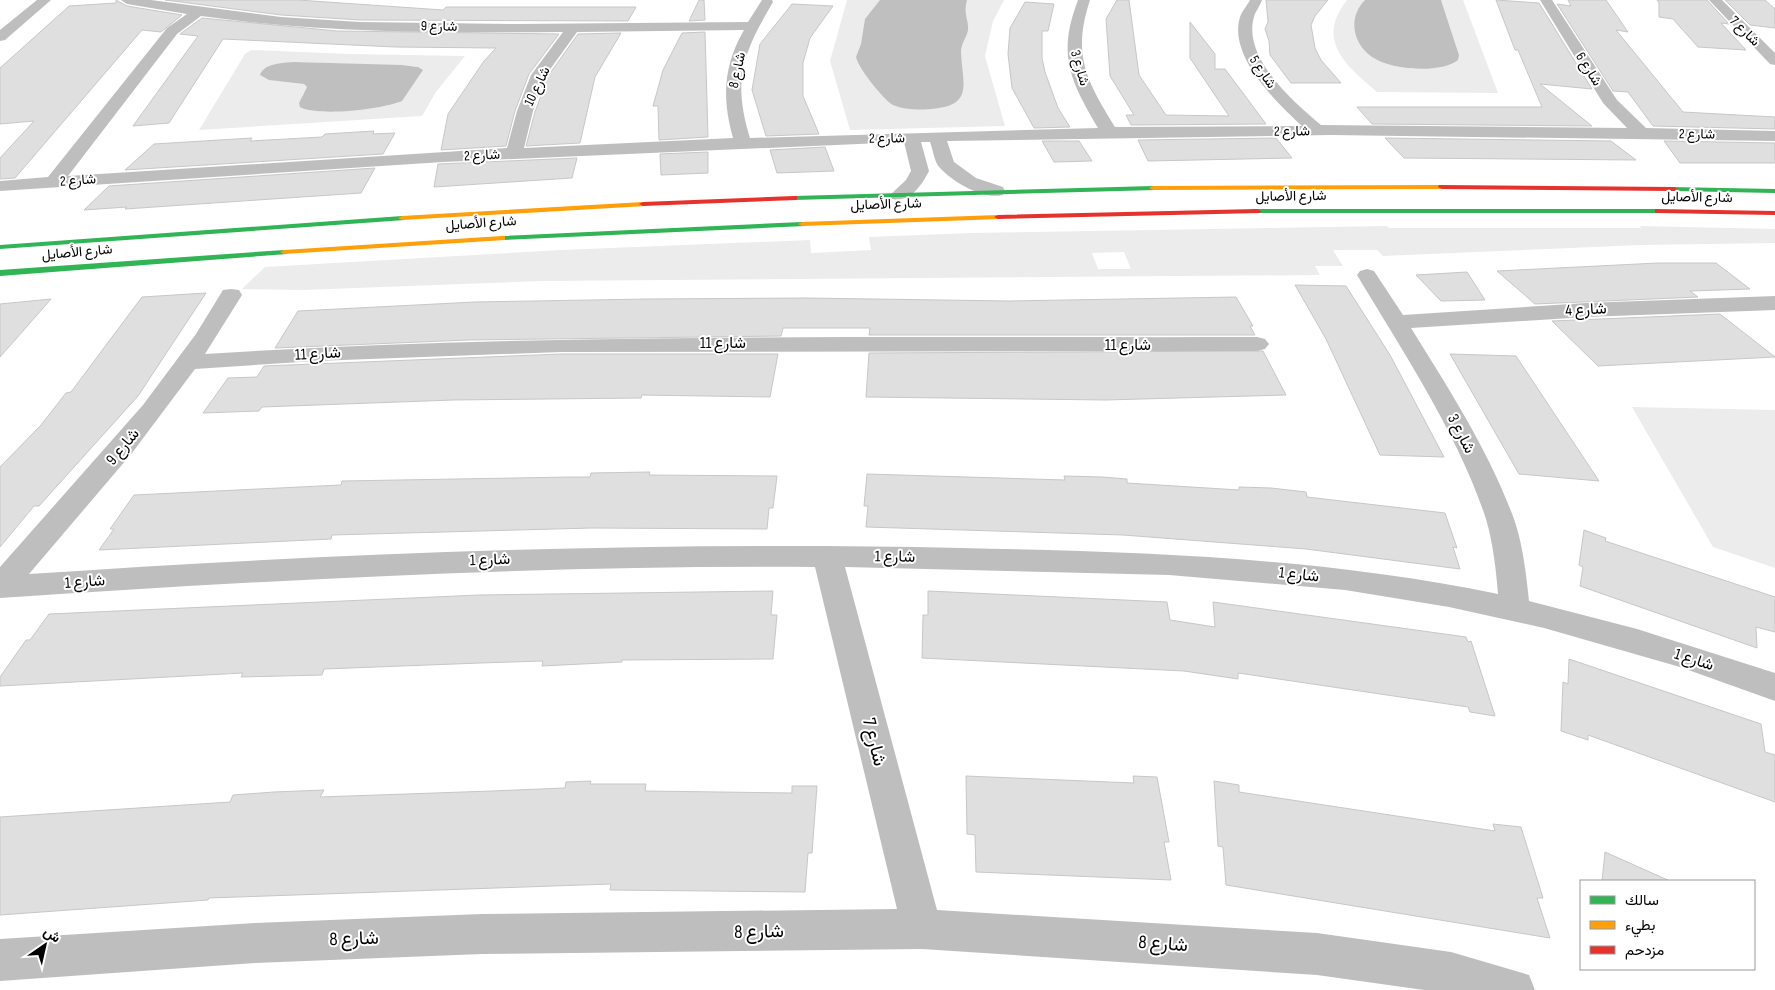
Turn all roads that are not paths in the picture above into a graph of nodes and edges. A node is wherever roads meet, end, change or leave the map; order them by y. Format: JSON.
{"nodes":[{"id":1,"x":45,"y":0,"type":"edge"},
{"id":2,"x":127,"y":0,"type":"edge"},
{"id":3,"x":1084,"y":0,"type":"edge"},
{"id":4,"x":1256,"y":0,"type":"edge"},
{"id":5,"x":1546,"y":0,"type":"edge"},
{"id":6,"x":1715,"y":0,"type":"edge"},
{"id":7,"x":767,"y":2,"type":"dead end"},
{"id":8,"x":198,"y":12,"type":"junction"},
{"id":9,"x":574,"y":26,"type":"junction"},
{"id":10,"x":752,"y":26,"type":"junction"},
{"id":11,"x":0,"y":37,"type":"edge"},
{"id":12,"x":1775,"y":61,"type":"edge"},
{"id":13,"x":1316,"y":130,"type":"junction"},
{"id":14,"x":1110,"y":133,"type":"junction"},
{"id":15,"x":1640,"y":133,"type":"junction"},
{"id":16,"x":1775,"y":136,"type":"edge"},
{"id":17,"x":943,"y":137,"type":"junction"},
{"id":18,"x":911,"y":138,"type":"junction"},
{"id":19,"x":743,"y":142,"type":"junction"},
{"id":20,"x":514,"y":153,"type":"junction"},
{"id":21,"x":953,"y":170,"type":"junction"},
{"id":22,"x":920,"y":171,"type":"junction"},
{"id":23,"x":54,"y":182,"type":"junction"},
{"id":24,"x":0,"y":186,"type":"edge"},
{"id":25,"x":1775,"y":190,"type":"edge"},
{"id":26,"x":996,"y":191,"type":"junction"},
{"id":27,"x":900,"y":195,"type":"junction"},
{"id":28,"x":1775,"y":213,"type":"edge"},
{"id":29,"x":0,"y":247,"type":"edge"},
{"id":30,"x":0,"y":273,"type":"edge"},
{"id":31,"x":1367,"y":275,"type":"dead end"},
{"id":32,"x":231,"y":295,"type":"dead end"},
{"id":33,"x":1767,"y":303,"type":"edge"},
{"id":34,"x":1775,"y":319,"type":"edge"},
{"id":35,"x":1398,"y":322,"type":"junction"},
{"id":36,"x":1256,"y":344,"type":"dead end"},
{"id":37,"x":190,"y":362,"type":"junction"},
{"id":38,"x":827,"y":556,"type":"junction"},
{"id":39,"x":0,"y":587,"type":"edge"},
{"id":40,"x":1515,"y":609,"type":"junction"},
{"id":41,"x":1775,"y":687,"type":"edge"},
{"id":42,"x":922,"y":929,"type":"junction"},
{"id":43,"x":0,"y":960,"type":"edge"},
{"id":44,"x":1514,"y":990,"type":"edge"}],
"edges":[{"from":1,"to":11,"type":"street"},
{"from":2,"to":8,"type":"street","name":"شارع 9"},
{"from":3,"to":14,"type":"street","name":"شارع 3"},
{"from":4,"to":13,"type":"street","name":"شارع 5"},
{"from":5,"to":15,"type":"street","name":"شارع 6"},
{"from":6,"to":12,"type":"street","name":"شارع 7"},
{"from":7,"to":10,"type":"street","name":"شارع 8"},
{"from":8,"to":9,"type":"street","name":"شارع 9"},
{"from":8,"to":23,"type":"street"},
{"from":9,"to":10,"type":"street","name":"شارع 9"},
{"from":9,"to":20,"type":"street","name":"شارع 10"},
{"from":10,"to":19,"type":"street","name":"شارع 8"},
{"from":13,"to":14,"type":"street","name":"شارع 2"},
{"from":13,"to":15,"type":"street","name":"شارع 2"},
{"from":14,"to":17,"type":"street","name":"شارع 2"},
{"from":15,"to":16,"type":"street","name":"شارع 2"},
{"from":17,"to":18,"type":"street","name":"شارع 2"},
{"from":17,"to":21,"type":"street"},
{"from":18,"to":19,"type":"street","name":"شارع 2"},
{"from":18,"to":22,"type":"street"},
{"from":19,"to":20,"type":"street","name":"شارع 2"},
{"from":20,"to":23,"type":"street","name":"شارع 2"},
{"from":21,"to":22,"type":"street"},
{"from":21,"to":26,"type":"street"},
{"from":22,"to":27,"type":"street"},
{"from":23,"to":24,"type":"street","name":"شارع 2"},
{"from":25,"to":26,"type":"main road","name":"شارع الأصايل"},
{"from":26,"to":27,"type":"main road","name":"شارع الأصايل"},
{"from":27,"to":29,"type":"main road","name":"شارع الأصايل"},
{"from":28,"to":30,"type":"main road","name":"شارع الأصايل"},
{"from":31,"to":35,"type":"street","name":"شارع 3"},
{"from":32,"to":37,"type":"street","name":"شارع 9"},
{"from":33,"to":34,"type":"street"},
{"from":33,"to":35,"type":"street","name":"شارع 4"},
{"from":35,"to":40,"type":"street","name":"شارع 3"},
{"from":36,"to":37,"type":"street","name":"شارع 11"},
{"from":37,"to":39,"type":"street","name":"شارع 9"},
{"from":38,"to":39,"type":"street","name":"شارع 1"},
{"from":38,"to":40,"type":"street","name":"شارع 1"},
{"from":38,"to":42,"type":"street","name":"شارع 7"},
{"from":40,"to":41,"type":"street","name":"شارع 1"},
{"from":42,"to":43,"type":"street","name":"شارع 8"},
{"from":42,"to":44,"type":"street","name":"شارع 8"}]}
